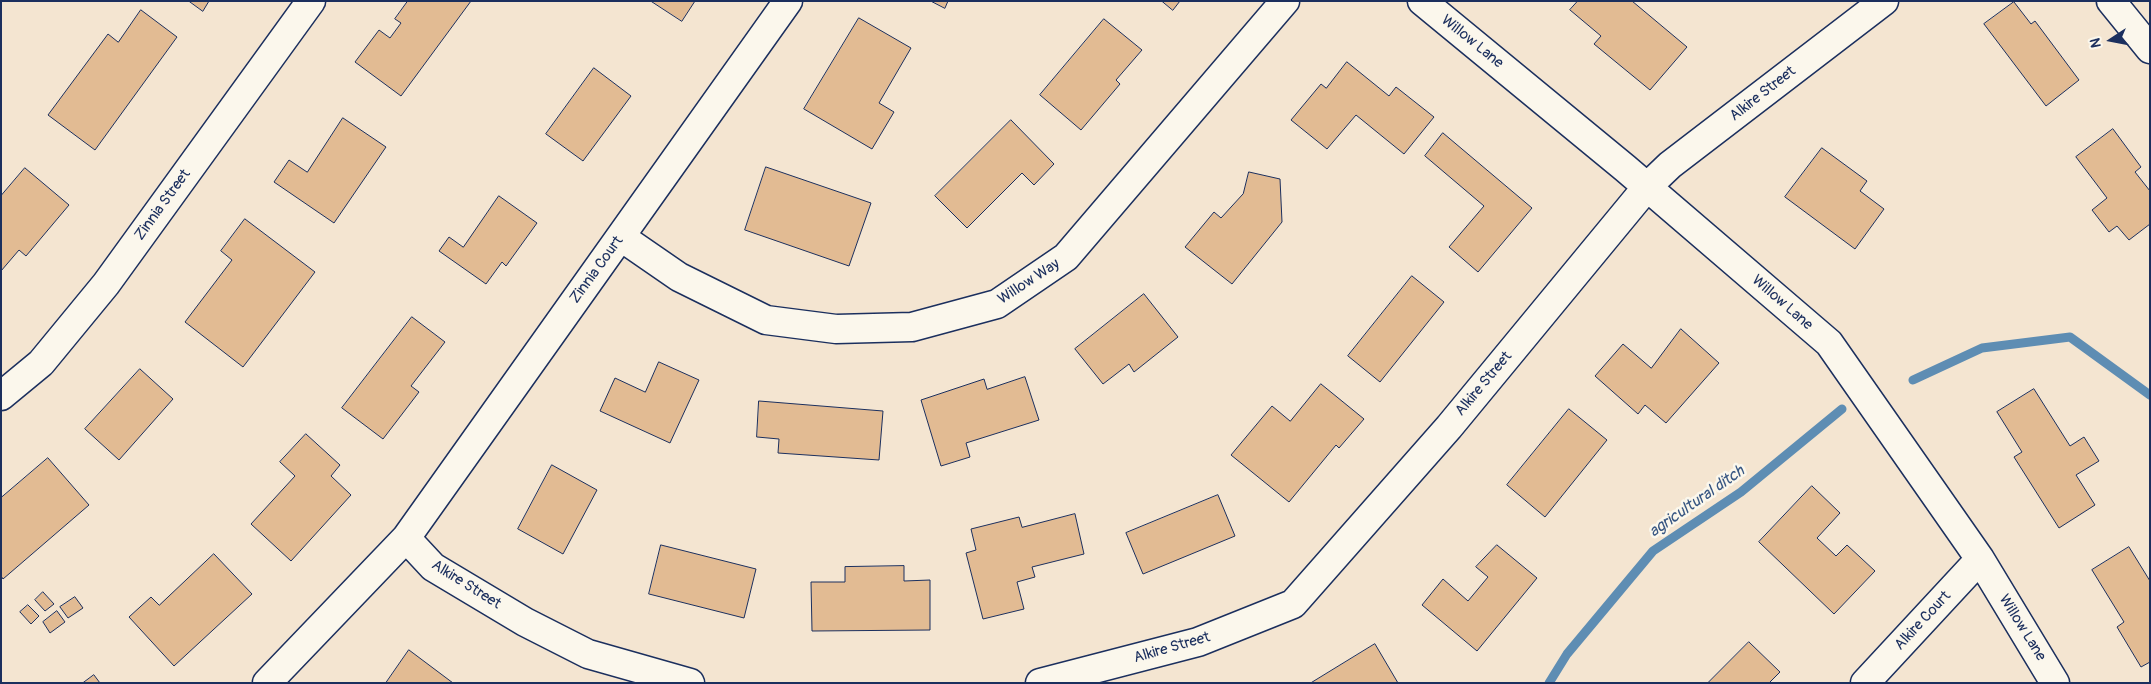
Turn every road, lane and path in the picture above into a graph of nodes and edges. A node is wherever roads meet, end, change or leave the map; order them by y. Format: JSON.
{"nodes":[{"id":1,"x":311,"y":1,"type":"edge"},
{"id":2,"x":788,"y":1,"type":"edge"},
{"id":3,"x":1285,"y":1,"type":"edge"},
{"id":4,"x":1422,"y":1,"type":"edge"},
{"id":5,"x":1884,"y":1,"type":"edge"},
{"id":6,"x":2111,"y":1,"type":"edge"},
{"id":7,"x":2150,"y":49,"type":"edge"},
{"id":8,"x":1647,"y":188,"type":"junction"},
{"id":9,"x":621,"y":237,"type":"junction"},
{"id":10,"x":1,"y":396,"type":"edge"},
{"id":11,"x":406,"y":538,"type":"junction"},
{"id":12,"x":1980,"y":559,"type":"junction"},
{"id":13,"x":267,"y":683,"type":"edge"},
{"id":14,"x":690,"y":683,"type":"edge"},
{"id":15,"x":1040,"y":683,"type":"edge"},
{"id":16,"x":1866,"y":683,"type":"edge"},
{"id":17,"x":2056,"y":683,"type":"edge"}],
"edges":[{"from":1,"to":10,"type":"street","name":"Zinnia Street"},
{"from":2,"to":9,"type":"street","name":"Zinnia Court"},
{"from":3,"to":9,"type":"street","name":"Willow Way"},
{"from":4,"to":8,"type":"street","name":"Willow Lane"},
{"from":5,"to":8,"type":"street","name":"Alkire Street"},
{"from":6,"to":7,"type":"street"},
{"from":8,"to":12,"type":"street","name":"Willow Lane"},
{"from":8,"to":15,"type":"street","name":"Alkire Street"},
{"from":9,"to":11,"type":"street","name":"Zinnia Court"},
{"from":11,"to":13,"type":"street"},
{"from":11,"to":14,"type":"street","name":"Alkire Street"},
{"from":12,"to":16,"type":"street","name":"Alkire Court"},
{"from":12,"to":17,"type":"street","name":"Willow Lane"}]}
